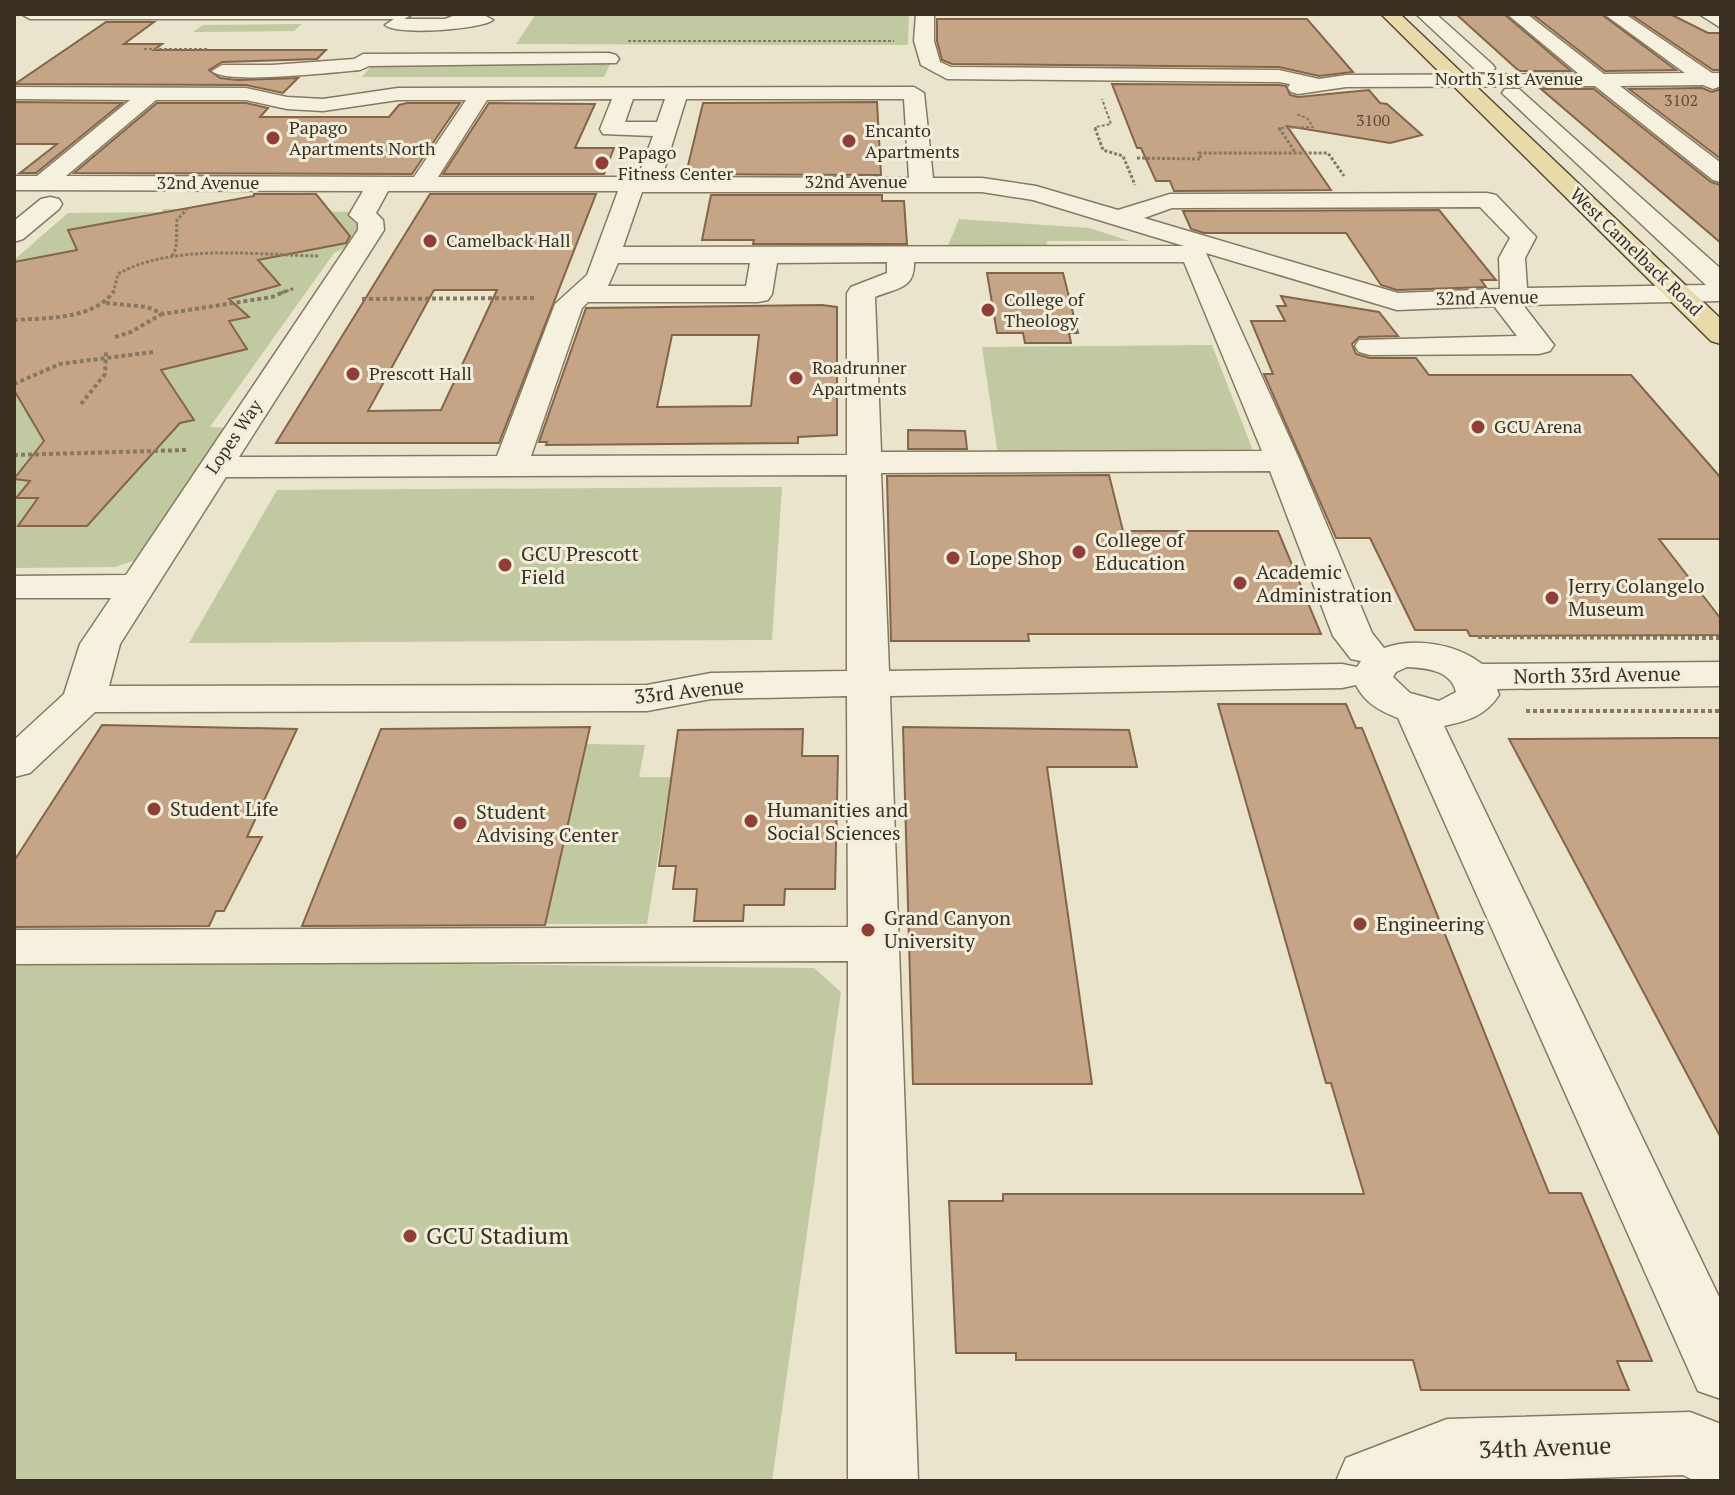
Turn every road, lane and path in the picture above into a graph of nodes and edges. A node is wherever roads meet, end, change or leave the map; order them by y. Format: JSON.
{"nodes":[{"id":1,"x":27,"y":14,"type":"edge"},
{"id":2,"x":925,"y":14,"type":"edge"},
{"id":3,"x":1390,"y":14,"type":"edge"},
{"id":4,"x":1425,"y":14,"type":"edge"},
{"id":5,"x":1516,"y":14,"type":"edge"},
{"id":6,"x":1613,"y":14,"type":"edge"},
{"id":7,"x":1708,"y":14,"type":"edge"},
{"id":8,"x":401,"y":18,"type":"edge"},
{"id":9,"x":14,"y":20,"type":"edge"},
{"id":10,"x":1721,"y":22,"type":"edge"},
{"id":11,"x":450,"y":25,"type":"dead end"},
{"id":12,"x":620,"y":41,"type":"dead end"},
{"id":13,"x":924,"y":41,"type":"junction"},
{"id":14,"x":609,"y":59,"type":"dead end"},
{"id":15,"x":361,"y":62,"type":"junction"},
{"id":16,"x":1485,"y":68,"type":"dead end"},
{"id":17,"x":202,"y":71,"type":"dead end"},
{"id":18,"x":1458,"y":79,"type":"junction"},
{"id":19,"x":1599,"y":79,"type":"junction"},
{"id":20,"x":1716,"y":82,"type":"edge"},
{"id":21,"x":342,"y":84,"type":"dead end"},
{"id":22,"x":960,"y":90,"type":"dead end"},
{"id":23,"x":1099,"y":92,"type":"dead end"},
{"id":24,"x":14,"y":93,"type":"edge"},
{"id":25,"x":625,"y":93,"type":"junction"},
{"id":26,"x":678,"y":93,"type":"junction"},
{"id":27,"x":914,"y":93,"type":"junction"},
{"id":28,"x":1303,"y":93,"type":"junction"},
{"id":29,"x":1512,"y":93,"type":"dead end"},
{"id":30,"x":150,"y":94,"type":"junction"},
{"id":31,"x":480,"y":94,"type":"junction"},
{"id":32,"x":665,"y":129,"type":"junction"},
{"id":33,"x":1296,"y":153,"type":"junction"},
{"id":34,"x":1137,"y":158,"type":"dead end"},
{"id":35,"x":1550,"y":169,"type":"junction"},
{"id":36,"x":1595,"y":169,"type":"junction"},
{"id":37,"x":1721,"y":175,"type":"edge"},
{"id":38,"x":1345,"y":178,"type":"dead end"},
{"id":39,"x":14,"y":183,"type":"edge"},
{"id":40,"x":422,"y":183,"type":"junction"},
{"id":41,"x":640,"y":183,"type":"junction"},
{"id":42,"x":921,"y":183,"type":"junction"},
{"id":43,"x":1136,"y":190,"type":"dead end"},
{"id":44,"x":374,"y":192,"type":"junction"},
{"id":45,"x":46,"y":193,"type":"junction"},
{"id":46,"x":194,"y":203,"type":"junction"},
{"id":47,"x":14,"y":204,"type":"edge"},
{"id":48,"x":1118,"y":218,"type":"junction"},
{"id":49,"x":14,"y":234,"type":"edge"},
{"id":50,"x":1206,"y":252,"type":"junction"},
{"id":51,"x":607,"y":255,"type":"junction"},
{"id":52,"x":765,"y":255,"type":"junction"},
{"id":53,"x":900,"y":255,"type":"junction"},
{"id":54,"x":172,"y":256,"type":"junction"},
{"id":55,"x":353,"y":256,"type":"junction"},
{"id":56,"x":1721,"y":284,"type":"edge"},
{"id":57,"x":311,"y":293,"type":"junction"},
{"id":58,"x":1721,"y":293,"type":"edge"},
{"id":59,"x":1680,"y":295,"type":"junction"},
{"id":60,"x":580,"y":296,"type":"junction"},
{"id":61,"x":1508,"y":297,"type":"junction"},
{"id":62,"x":105,"y":303,"type":"junction"},
{"id":63,"x":163,"y":314,"type":"junction"},
{"id":64,"x":14,"y":320,"type":"edge"},
{"id":65,"x":1721,"y":335,"type":"edge"},
{"id":66,"x":115,"y":337,"type":"dead end"},
{"id":67,"x":1370,"y":346,"type":"dead end"},
{"id":68,"x":153,"y":352,"type":"dead end"},
{"id":69,"x":107,"y":355,"type":"junction"},
{"id":70,"x":14,"y":384,"type":"edge"},
{"id":71,"x":81,"y":404,"type":"dead end"},
{"id":72,"x":14,"y":455,"type":"edge"},
{"id":73,"x":221,"y":457,"type":"junction"},
{"id":74,"x":1283,"y":461,"type":"junction"},
{"id":75,"x":864,"y":463,"type":"junction"},
{"id":76,"x":510,"y":468,"type":"junction"},
{"id":77,"x":136,"y":586,"type":"junction"},
{"id":78,"x":14,"y":587,"type":"edge"},
{"id":79,"x":1721,"y":638,"type":"edge"},
{"id":80,"x":1473,"y":673,"type":"junction"},
{"id":81,"x":1721,"y":674,"type":"edge"},
{"id":82,"x":867,"y":682,"type":"junction"},
{"id":83,"x":84,"y":699,"type":"junction"},
{"id":84,"x":1416,"y":711,"type":"junction"},
{"id":85,"x":1721,"y":711,"type":"edge"},
{"id":86,"x":14,"y":764,"type":"edge"},
{"id":87,"x":873,"y":944,"type":"junction"},
{"id":88,"x":14,"y":947,"type":"edge"},
{"id":89,"x":1721,"y":1370,"type":"edge"},
{"id":90,"x":1721,"y":1459,"type":"edge"},
{"id":91,"x":883,"y":1481,"type":"edge"},
{"id":92,"x":1371,"y":1481,"type":"edge"}],
"edges":[{"from":1,"to":8,"type":"street"},
{"from":1,"to":9,"type":"street"},
{"from":2,"to":13,"type":"street"},
{"from":3,"to":18,"type":"main road","name":"West Camelback Road"},
{"from":4,"to":16,"type":"street"},
{"from":5,"to":19,"type":"street"},
{"from":6,"to":20,"type":"street"},
{"from":7,"to":10,"type":"street"},
{"from":8,"to":11,"type":"street"},
{"from":8,"to":15,"type":"street"},
{"from":12,"to":13,"type":"path"},
{"from":13,"to":28,"type":"street","name":"North 31st Avenue"},
{"from":14,"to":15,"type":"street"},
{"from":15,"to":17,"type":"street"},
{"from":15,"to":21,"type":"street"},
{"from":18,"to":19,"type":"street","name":"North 31st Avenue"},
{"from":18,"to":28,"type":"street","name":"North 31st Avenue"},
{"from":18,"to":35,"type":"main road","name":"West Camelback Road"},
{"from":19,"to":20,"type":"street","name":"North 31st Avenue"},
{"from":19,"to":37,"type":"street"},
{"from":22,"to":27,"type":"street"},
{"from":23,"to":43,"type":"path"},
{"from":24,"to":30,"type":"street"},
{"from":25,"to":26,"type":"street"},
{"from":25,"to":31,"type":"street"},
{"from":25,"to":32,"type":"street"},
{"from":26,"to":27,"type":"street"},
{"from":26,"to":32,"type":"street"},
{"from":27,"to":42,"type":"street"},
{"from":28,"to":33,"type":"path"},
{"from":29,"to":36,"type":"street","name":"West Camelback Road"},
{"from":30,"to":31,"type":"street"},
{"from":30,"to":45,"type":"street"},
{"from":31,"to":40,"type":"street"},
{"from":32,"to":41,"type":"street"},
{"from":33,"to":34,"type":"path"},
{"from":33,"to":38,"type":"path"},
{"from":35,"to":36,"type":"street","name":"West Camelback Road"},
{"from":35,"to":59,"type":"main road","name":"West Camelback Road"},
{"from":36,"to":56,"type":"street","name":"West Camelback Road"},
{"from":39,"to":45,"type":"street","name":"32nd Avenue"},
{"from":40,"to":41,"type":"street","name":"32nd Avenue"},
{"from":40,"to":44,"type":"street","name":"32nd Avenue"},
{"from":41,"to":42,"type":"street","name":"32nd Avenue"},
{"from":41,"to":51,"type":"street"},
{"from":42,"to":48,"type":"street","name":"32nd Avenue"},
{"from":44,"to":45,"type":"street","name":"32nd Avenue"},
{"from":44,"to":46,"type":"street"},
{"from":44,"to":55,"type":"street","name":"Lopes Way"},
{"from":45,"to":46,"type":"street"},
{"from":45,"to":47,"type":"street"},
{"from":45,"to":49,"type":"street"},
{"from":46,"to":54,"type":"path"},
{"from":48,"to":50,"type":"street","name":"32nd Avenue"},
{"from":48,"to":61,"type":"street"},
{"from":50,"to":53,"type":"street"},
{"from":50,"to":61,"type":"street","name":"32nd Avenue"},
{"from":50,"to":74,"type":"street"},
{"from":51,"to":52,"type":"street"},
{"from":51,"to":60,"type":"street"},
{"from":52,"to":53,"type":"street"},
{"from":52,"to":60,"type":"street"},
{"from":53,"to":75,"type":"street"},
{"from":54,"to":55,"type":"path"},
{"from":54,"to":62,"type":"path"},
{"from":55,"to":57,"type":"street","name":"Lopes Way"},
{"from":57,"to":60,"type":"path"},
{"from":57,"to":63,"type":"path"},
{"from":57,"to":73,"type":"street","name":"Lopes Way"},
{"from":58,"to":59,"type":"street","name":"32nd Avenue"},
{"from":59,"to":61,"type":"street","name":"32nd Avenue"},
{"from":59,"to":65,"type":"main road","name":"West Camelback Road"},
{"from":60,"to":76,"type":"street"},
{"from":61,"to":67,"type":"street"},
{"from":62,"to":63,"type":"path"},
{"from":62,"to":64,"type":"path"},
{"from":63,"to":66,"type":"path"},
{"from":68,"to":69,"type":"path"},
{"from":69,"to":70,"type":"path"},
{"from":69,"to":71,"type":"path"},
{"from":72,"to":73,"type":"path"},
{"from":73,"to":76,"type":"street"},
{"from":73,"to":77,"type":"street","name":"Lopes Way"},
{"from":74,"to":75,"type":"street"},
{"from":74,"to":82,"type":"street","name":"33rd Avenue"},
{"from":75,"to":76,"type":"street"},
{"from":75,"to":82,"type":"street"},
{"from":77,"to":78,"type":"street"},
{"from":77,"to":83,"type":"street","name":"Lopes Way"},
{"from":79,"to":80,"type":"path"},
{"from":80,"to":81,"type":"street","name":"North 33rd Avenue"},
{"from":80,"to":84,"type":"street"},
{"from":80,"to":84,"type":"street"},
{"from":80,"to":85,"type":"path"},
{"from":82,"to":83,"type":"street","name":"33rd Avenue"},
{"from":82,"to":87,"type":"street"},
{"from":83,"to":86,"type":"street"},
{"from":84,"to":89,"type":"street"},
{"from":87,"to":88,"type":"street"},
{"from":87,"to":91,"type":"street"},
{"from":90,"to":92,"type":"street","name":"34th Avenue"}]}
